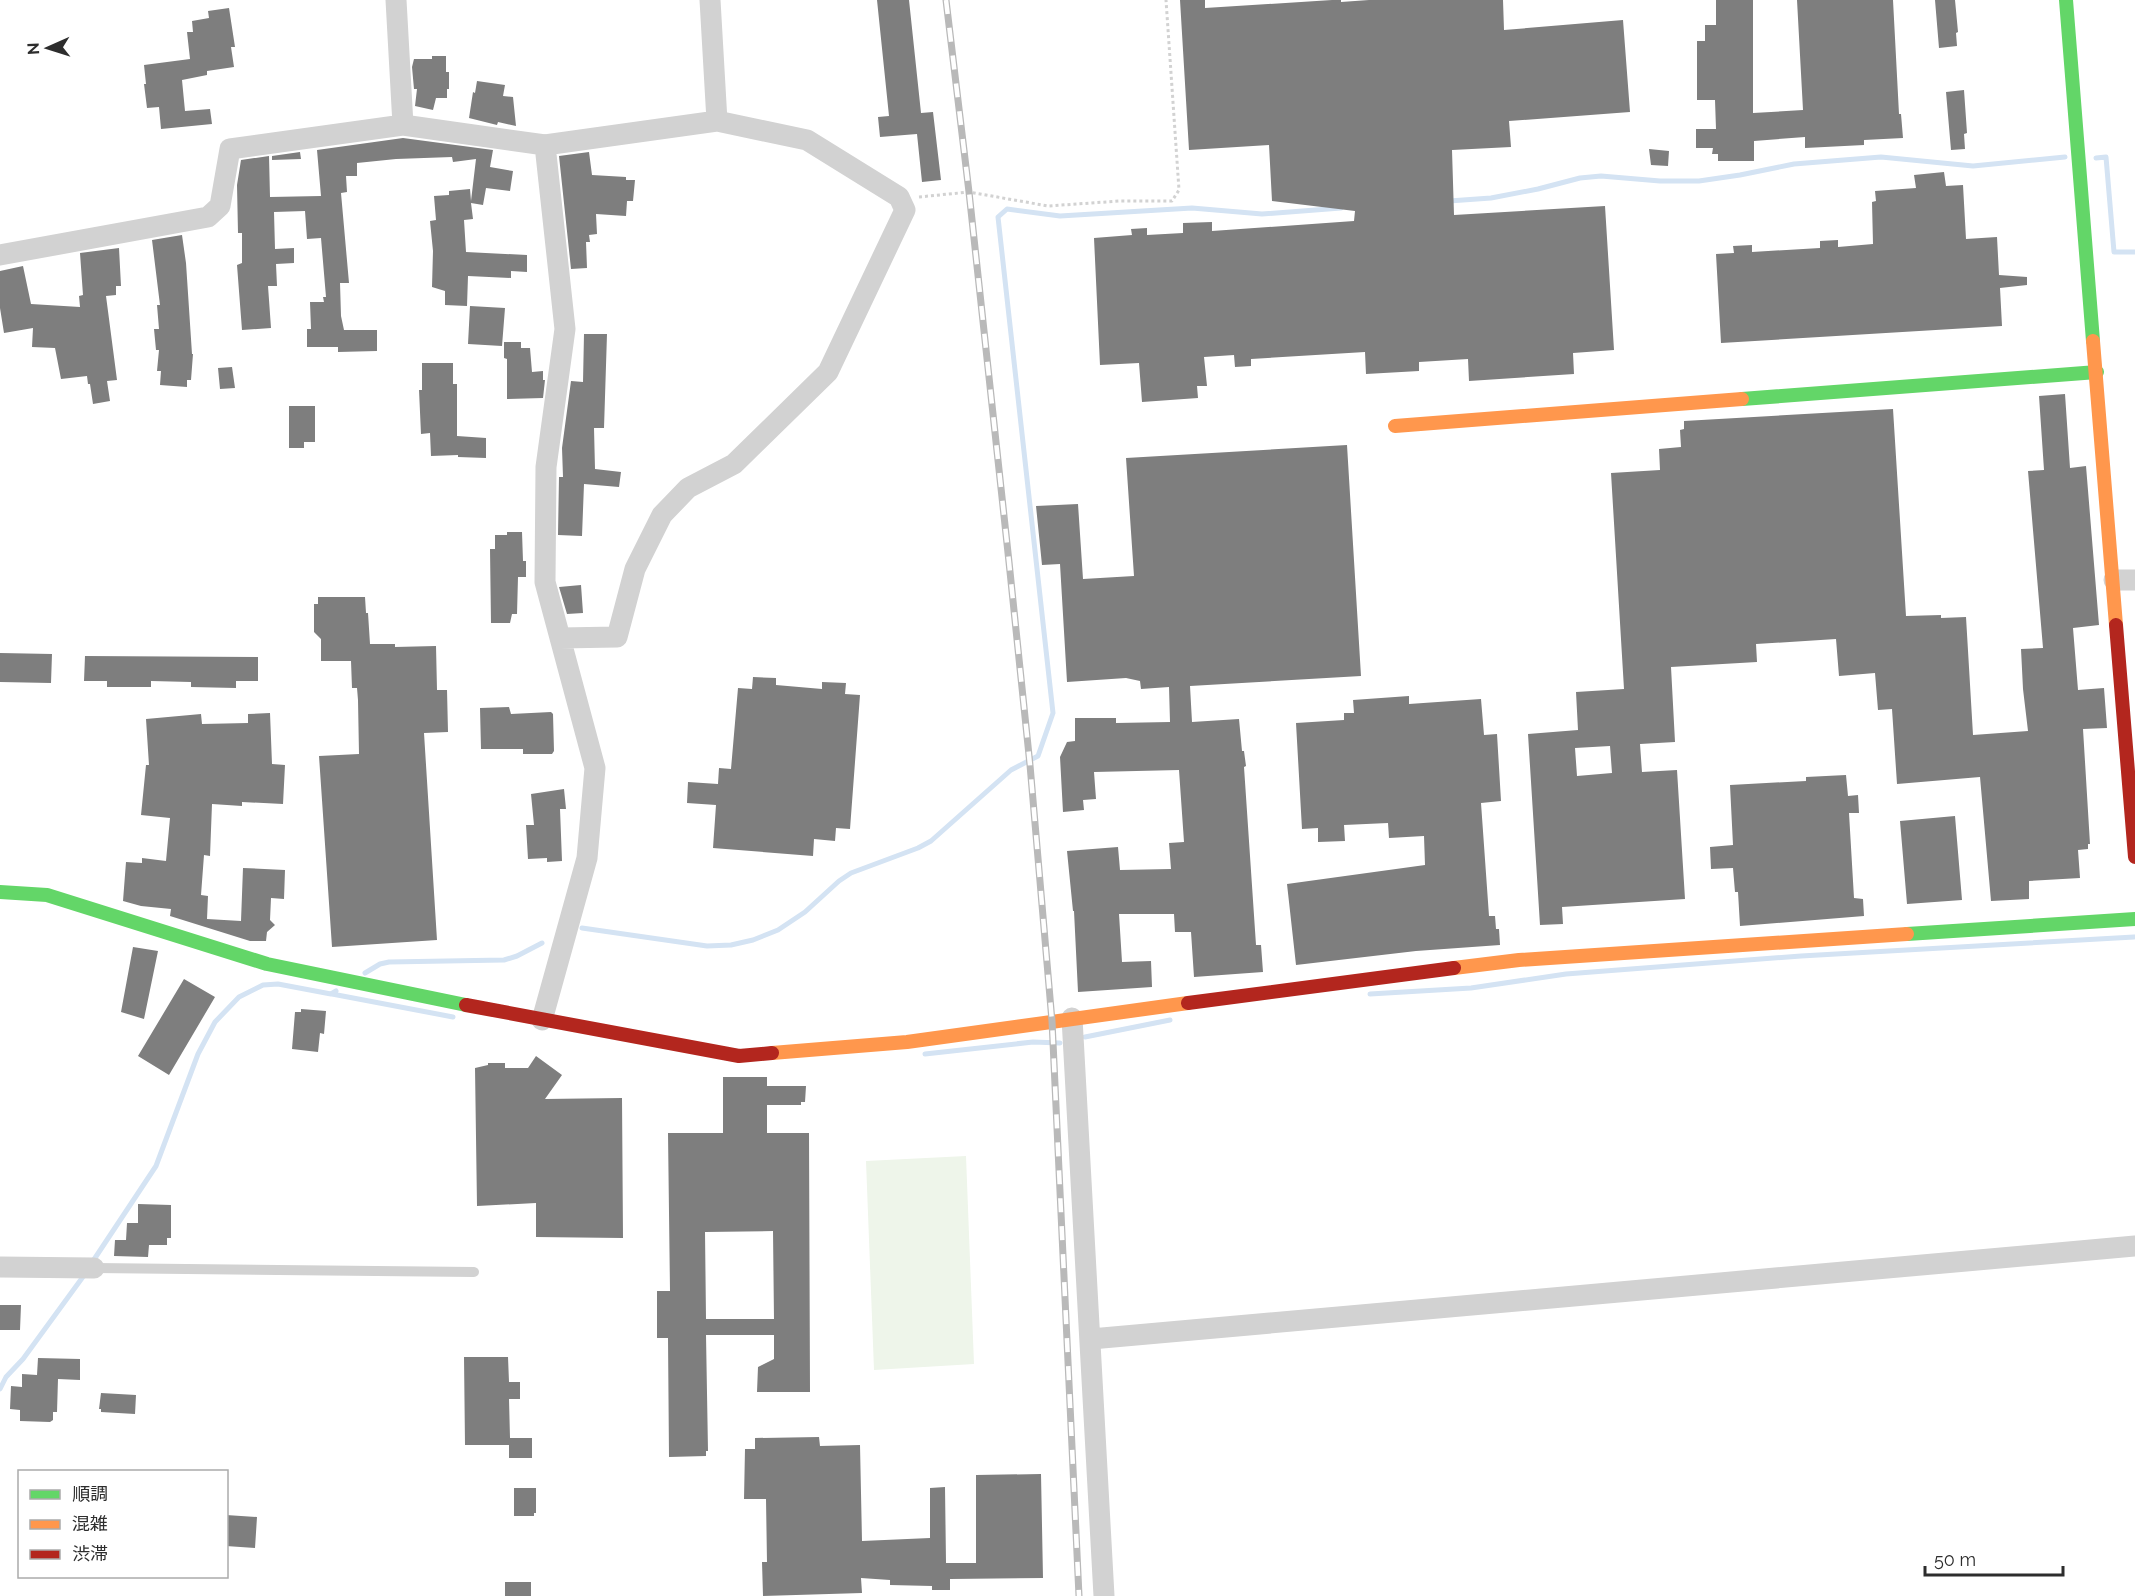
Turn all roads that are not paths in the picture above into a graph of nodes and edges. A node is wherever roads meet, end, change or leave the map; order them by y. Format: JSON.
{"nodes":[{"id":1,"x":396,"y":0,"type":"edge"},
{"id":2,"x":710,"y":0,"type":"edge"},
{"id":3,"x":2066,"y":0,"type":"edge"},
{"id":4,"x":717,"y":122,"type":"junction"},
{"id":5,"x":403,"y":125,"type":"junction"},
{"id":6,"x":545,"y":145,"type":"junction"},
{"id":7,"x":0,"y":255,"type":"edge"},
{"id":8,"x":2097,"y":372,"type":"junction"},
{"id":9,"x":1395,"y":426,"type":"dead end"},
{"id":10,"x":2114,"y":580,"type":"junction"},
{"id":11,"x":2135,"y":580,"type":"edge"},
{"id":12,"x":560,"y":638,"type":"junction"},
{"id":13,"x":2135,"y":857,"type":"edge"},
{"id":14,"x":0,"y":892,"type":"edge"},
{"id":15,"x":2135,"y":919,"type":"edge"},
{"id":16,"x":1072,"y":1018,"type":"junction"},
{"id":17,"x":542,"y":1020,"type":"junction"},
{"id":18,"x":2135,"y":1246,"type":"edge"},
{"id":19,"x":0,"y":1267,"type":"edge"},
{"id":20,"x":87,"y":1268,"type":"joint"},
{"id":21,"x":474,"y":1272,"type":"dead end"},
{"id":22,"x":1091,"y":1339,"type":"junction"},
{"id":23,"x":1104,"y":1596,"type":"edge"}],
"edges":[{"from":1,"to":5,"type":"street"},
{"from":2,"to":4,"type":"street"},
{"from":3,"to":8,"type":"street"},
{"from":4,"to":6,"type":"street"},
{"from":4,"to":12,"type":"street"},
{"from":5,"to":6,"type":"street"},
{"from":5,"to":7,"type":"street"},
{"from":6,"to":12,"type":"street"},
{"from":8,"to":9,"type":"street"},
{"from":8,"to":10,"type":"street"},
{"from":10,"to":11,"type":"street"},
{"from":10,"to":13,"type":"street"},
{"from":12,"to":17,"type":"street"},
{"from":14,"to":17,"type":"street"},
{"from":15,"to":16,"type":"street"},
{"from":16,"to":17,"type":"street"},
{"from":16,"to":22,"type":"street"},
{"from":18,"to":22,"type":"street"},
{"from":19,"to":20,"type":"street"},
{"from":20,"to":21,"type":"lane"},
{"from":22,"to":23,"type":"street"}]}
